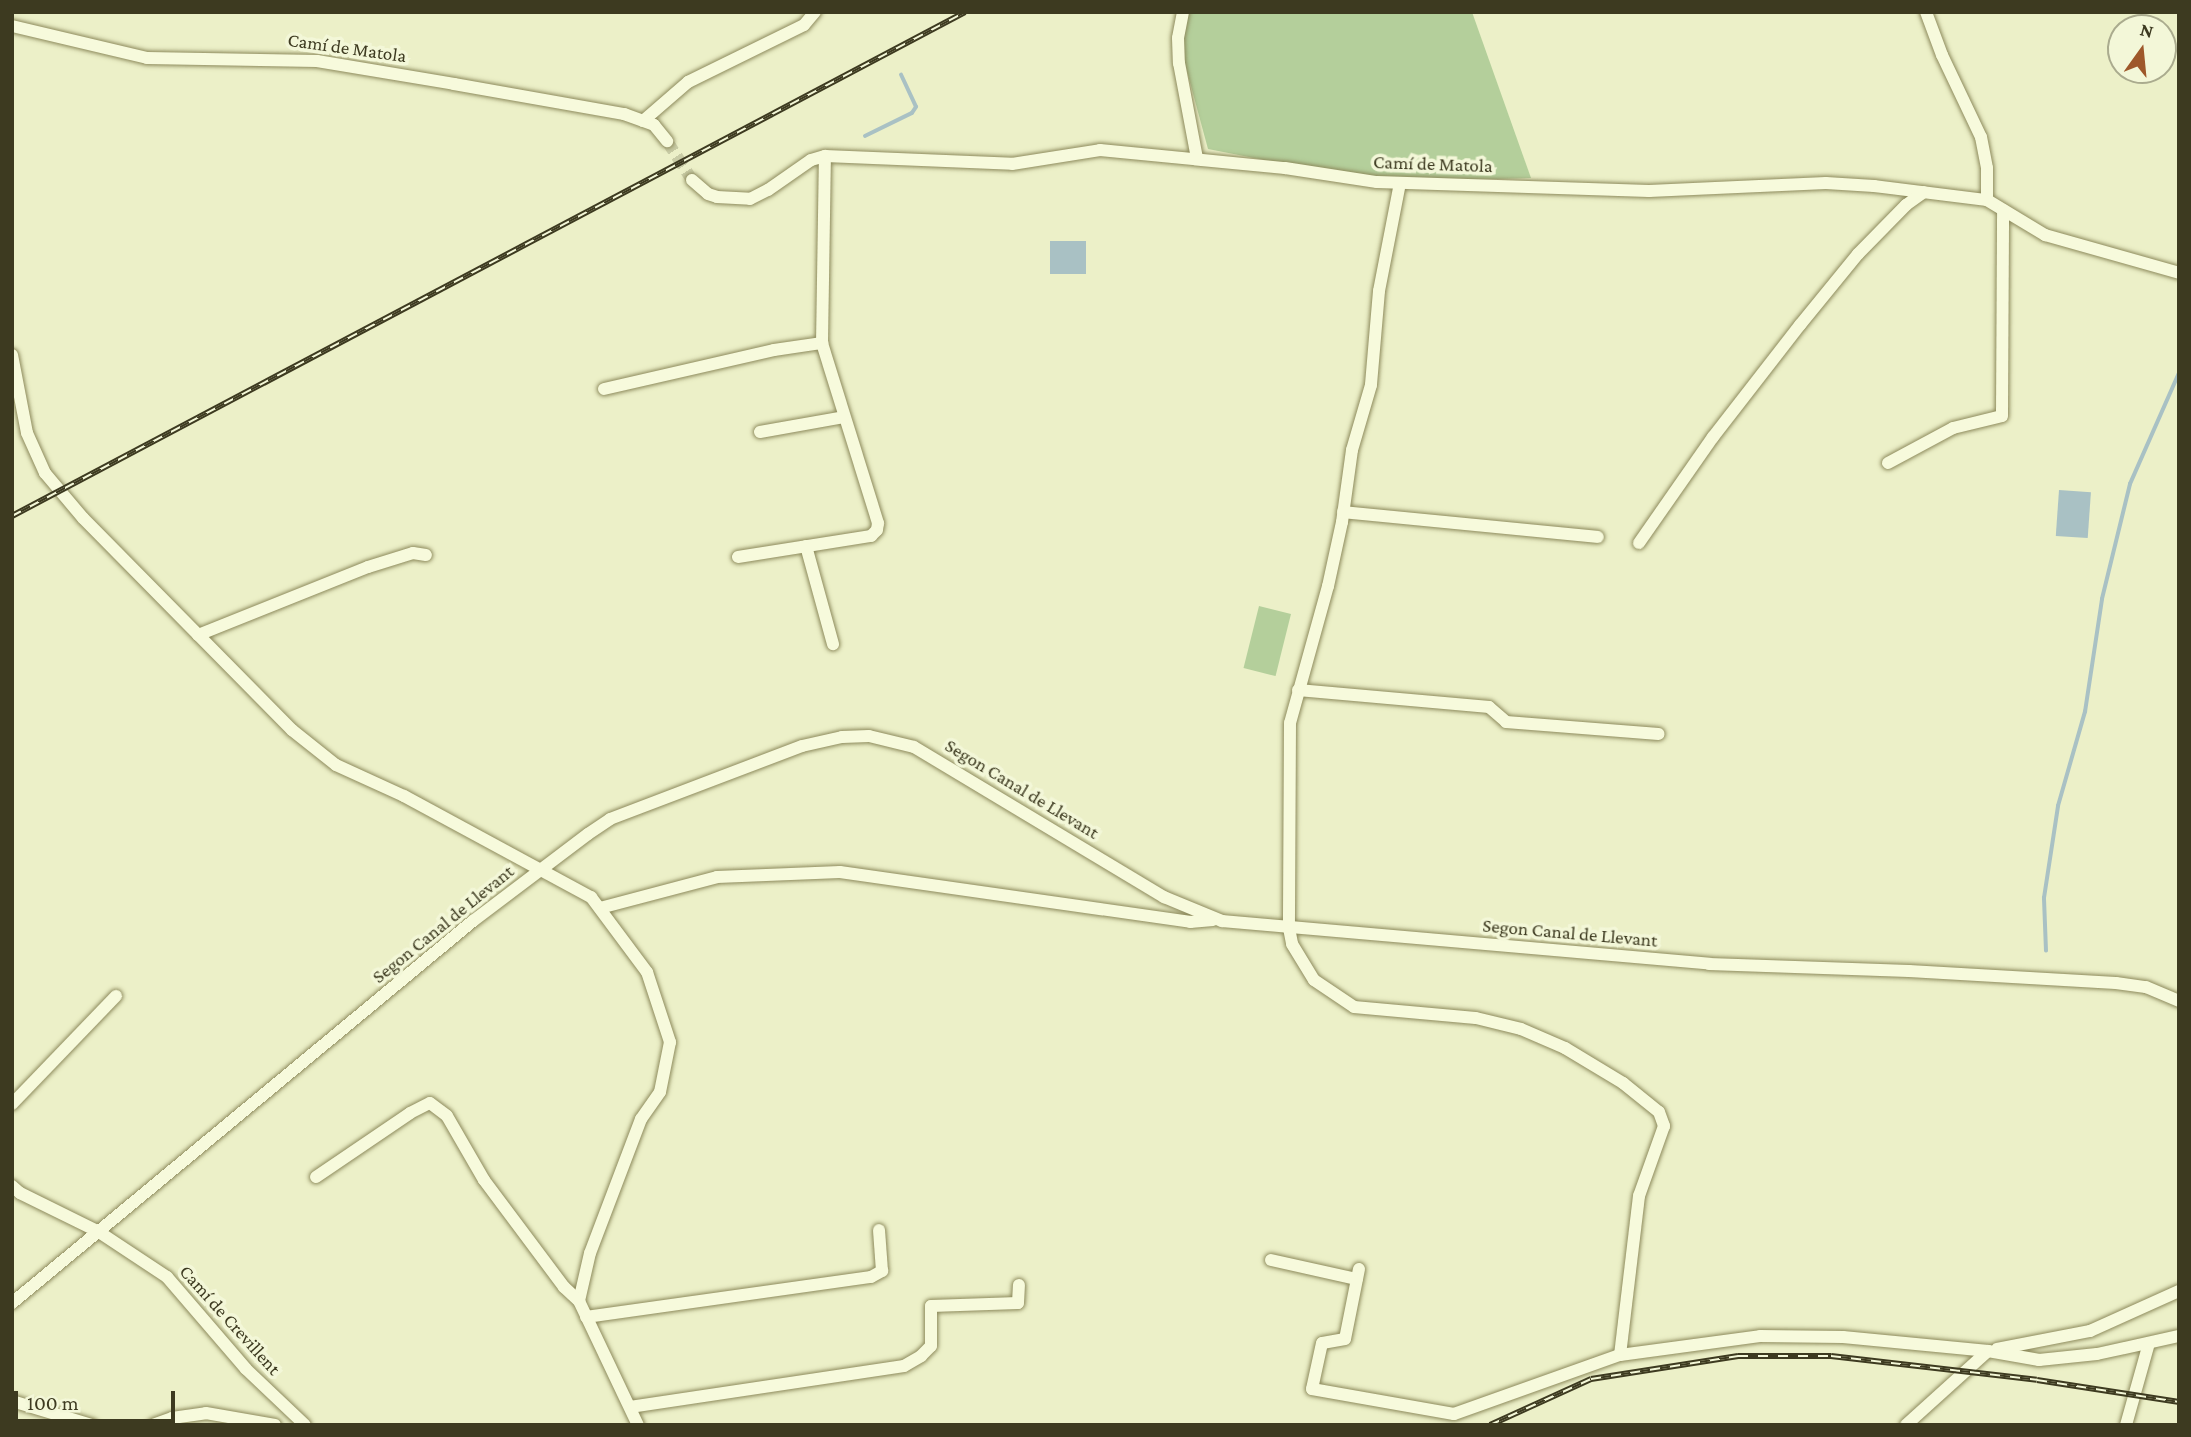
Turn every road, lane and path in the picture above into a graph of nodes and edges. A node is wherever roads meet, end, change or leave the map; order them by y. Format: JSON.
{"nodes":[{"id":1,"x":815,"y":12,"type":"edge"},
{"id":2,"x":1183,"y":12,"type":"edge"},
{"id":3,"x":1926,"y":12,"type":"edge"},
{"id":4,"x":12,"y":26,"type":"edge"},
{"id":5,"x":643,"y":121,"type":"junction"},
{"id":6,"x":667,"y":141,"type":"tunnel mouth"},
{"id":7,"x":825,"y":156,"type":"junction"},
{"id":8,"x":1197,"y":158,"type":"junction"},
{"id":9,"x":692,"y":180,"type":"tunnel mouth"},
{"id":10,"x":1400,"y":183,"type":"junction"},
{"id":11,"x":1924,"y":192,"type":"junction"},
{"id":12,"x":1987,"y":201,"type":"junction"},
{"id":13,"x":2003,"y":210,"type":"junction"},
{"id":14,"x":2179,"y":273,"type":"edge"},
{"id":15,"x":822,"y":343,"type":"junction"},
{"id":16,"x":12,"y":355,"type":"edge"},
{"id":17,"x":604,"y":389,"type":"dead end"},
{"id":18,"x":845,"y":416,"type":"junction"},
{"id":19,"x":760,"y":432,"type":"dead end"},
{"id":20,"x":1888,"y":463,"type":"dead end"},
{"id":21,"x":1343,"y":512,"type":"junction"},
{"id":22,"x":1598,"y":537,"type":"dead end"},
{"id":23,"x":1639,"y":543,"type":"dead end"},
{"id":24,"x":806,"y":546,"type":"junction"},
{"id":25,"x":426,"y":555,"type":"dead end"},
{"id":26,"x":738,"y":556,"type":"dead end"},
{"id":27,"x":198,"y":635,"type":"junction"},
{"id":28,"x":833,"y":644,"type":"dead end"},
{"id":29,"x":1298,"y":690,"type":"junction"},
{"id":30,"x":1659,"y":734,"type":"dead end"},
{"id":31,"x":543,"y":869,"type":"junction"},
{"id":32,"x":600,"y":908,"type":"junction"},
{"id":33,"x":1217,"y":919,"type":"junction"},
{"id":34,"x":1289,"y":928,"type":"junction"},
{"id":35,"x":116,"y":996,"type":"dead end"},
{"id":36,"x":2179,"y":1002,"type":"edge"},
{"id":37,"x":12,"y":1104,"type":"edge"},
{"id":38,"x":316,"y":1177,"type":"dead end"},
{"id":39,"x":12,"y":1186,"type":"edge"},
{"id":40,"x":879,"y":1230,"type":"dead end"},
{"id":41,"x":99,"y":1232,"type":"junction"},
{"id":42,"x":1270,"y":1260,"type":"dead end"},
{"id":43,"x":1018,"y":1284,"type":"dead end"},
{"id":44,"x":2179,"y":1291,"type":"edge"},
{"id":45,"x":579,"y":1301,"type":"junction"},
{"id":46,"x":12,"y":1303,"type":"edge"},
{"id":47,"x":586,"y":1317,"type":"junction"},
{"id":48,"x":2179,"y":1336,"type":"edge"},
{"id":49,"x":2149,"y":1343,"type":"junction"},
{"id":50,"x":1988,"y":1351,"type":"junction"},
{"id":51,"x":1620,"y":1355,"type":"junction"},
{"id":52,"x":12,"y":1401,"type":"edge"},
{"id":53,"x":630,"y":1407,"type":"junction"},
{"id":54,"x":92,"y":1425,"type":"edge"},
{"id":55,"x":153,"y":1425,"type":"edge"},
{"id":56,"x":275,"y":1425,"type":"edge"},
{"id":57,"x":305,"y":1425,"type":"edge"},
{"id":58,"x":638,"y":1425,"type":"edge"},
{"id":59,"x":1906,"y":1425,"type":"edge"},
{"id":60,"x":2126,"y":1425,"type":"edge"}],
"edges":[{"from":1,"to":5,"type":"street"},
{"from":2,"to":8,"type":"street"},
{"from":3,"to":12,"type":"street"},
{"from":4,"to":5,"type":"street","name":"Camí de Matola"},
{"from":5,"to":6,"type":"street","name":"Camí de Matola"},
{"from":7,"to":8,"type":"street","name":"Camí de Matola"},
{"from":7,"to":9,"type":"street","name":"Camí de Matola"},
{"from":7,"to":15,"type":"street"},
{"from":8,"to":10,"type":"street","name":"Camí de Matola"},
{"from":10,"to":11,"type":"street","name":"Camí de Matola"},
{"from":10,"to":21,"type":"street"},
{"from":11,"to":12,"type":"street","name":"Camí de Matola"},
{"from":11,"to":23,"type":"street"},
{"from":12,"to":13,"type":"street","name":"Camí de Matola"},
{"from":13,"to":14,"type":"street","name":"Camí de Matola"},
{"from":13,"to":20,"type":"street"},
{"from":15,"to":17,"type":"street"},
{"from":15,"to":18,"type":"street"},
{"from":16,"to":27,"type":"street"},
{"from":18,"to":19,"type":"street"},
{"from":18,"to":24,"type":"street"},
{"from":21,"to":22,"type":"street"},
{"from":21,"to":29,"type":"street"},
{"from":24,"to":26,"type":"street"},
{"from":24,"to":28,"type":"street"},
{"from":25,"to":27,"type":"street"},
{"from":27,"to":31,"type":"street"},
{"from":29,"to":30,"type":"street"},
{"from":29,"to":34,"type":"street"},
{"from":31,"to":32,"type":"street"},
{"from":31,"to":33,"type":"street","name":"Segon Canal de Llevant"},
{"from":31,"to":41,"type":"street","name":"Segon Canal de Llevant"},
{"from":32,"to":33,"type":"street"},
{"from":32,"to":45,"type":"street"},
{"from":33,"to":34,"type":"street","name":"Segon Canal de Llevant"},
{"from":34,"to":36,"type":"street","name":"Segon Canal de Llevant"},
{"from":34,"to":51,"type":"street"},
{"from":35,"to":37,"type":"street"},
{"from":38,"to":45,"type":"street"},
{"from":39,"to":41,"type":"street","name":"Camí de Crevillent"},
{"from":40,"to":47,"type":"street"},
{"from":41,"to":46,"type":"street","name":"Segon Canal de Llevant"},
{"from":41,"to":57,"type":"street","name":"Camí de Crevillent"},
{"from":42,"to":51,"type":"street"},
{"from":43,"to":53,"type":"street"},
{"from":44,"to":50,"type":"street"},
{"from":45,"to":47,"type":"street"},
{"from":47,"to":53,"type":"street"},
{"from":48,"to":49,"type":"street"},
{"from":49,"to":50,"type":"street"},
{"from":49,"to":60,"type":"street"},
{"from":50,"to":51,"type":"street"},
{"from":50,"to":59,"type":"street"},
{"from":52,"to":54,"type":"street"},
{"from":53,"to":58,"type":"street"},
{"from":55,"to":56,"type":"street"}]}
